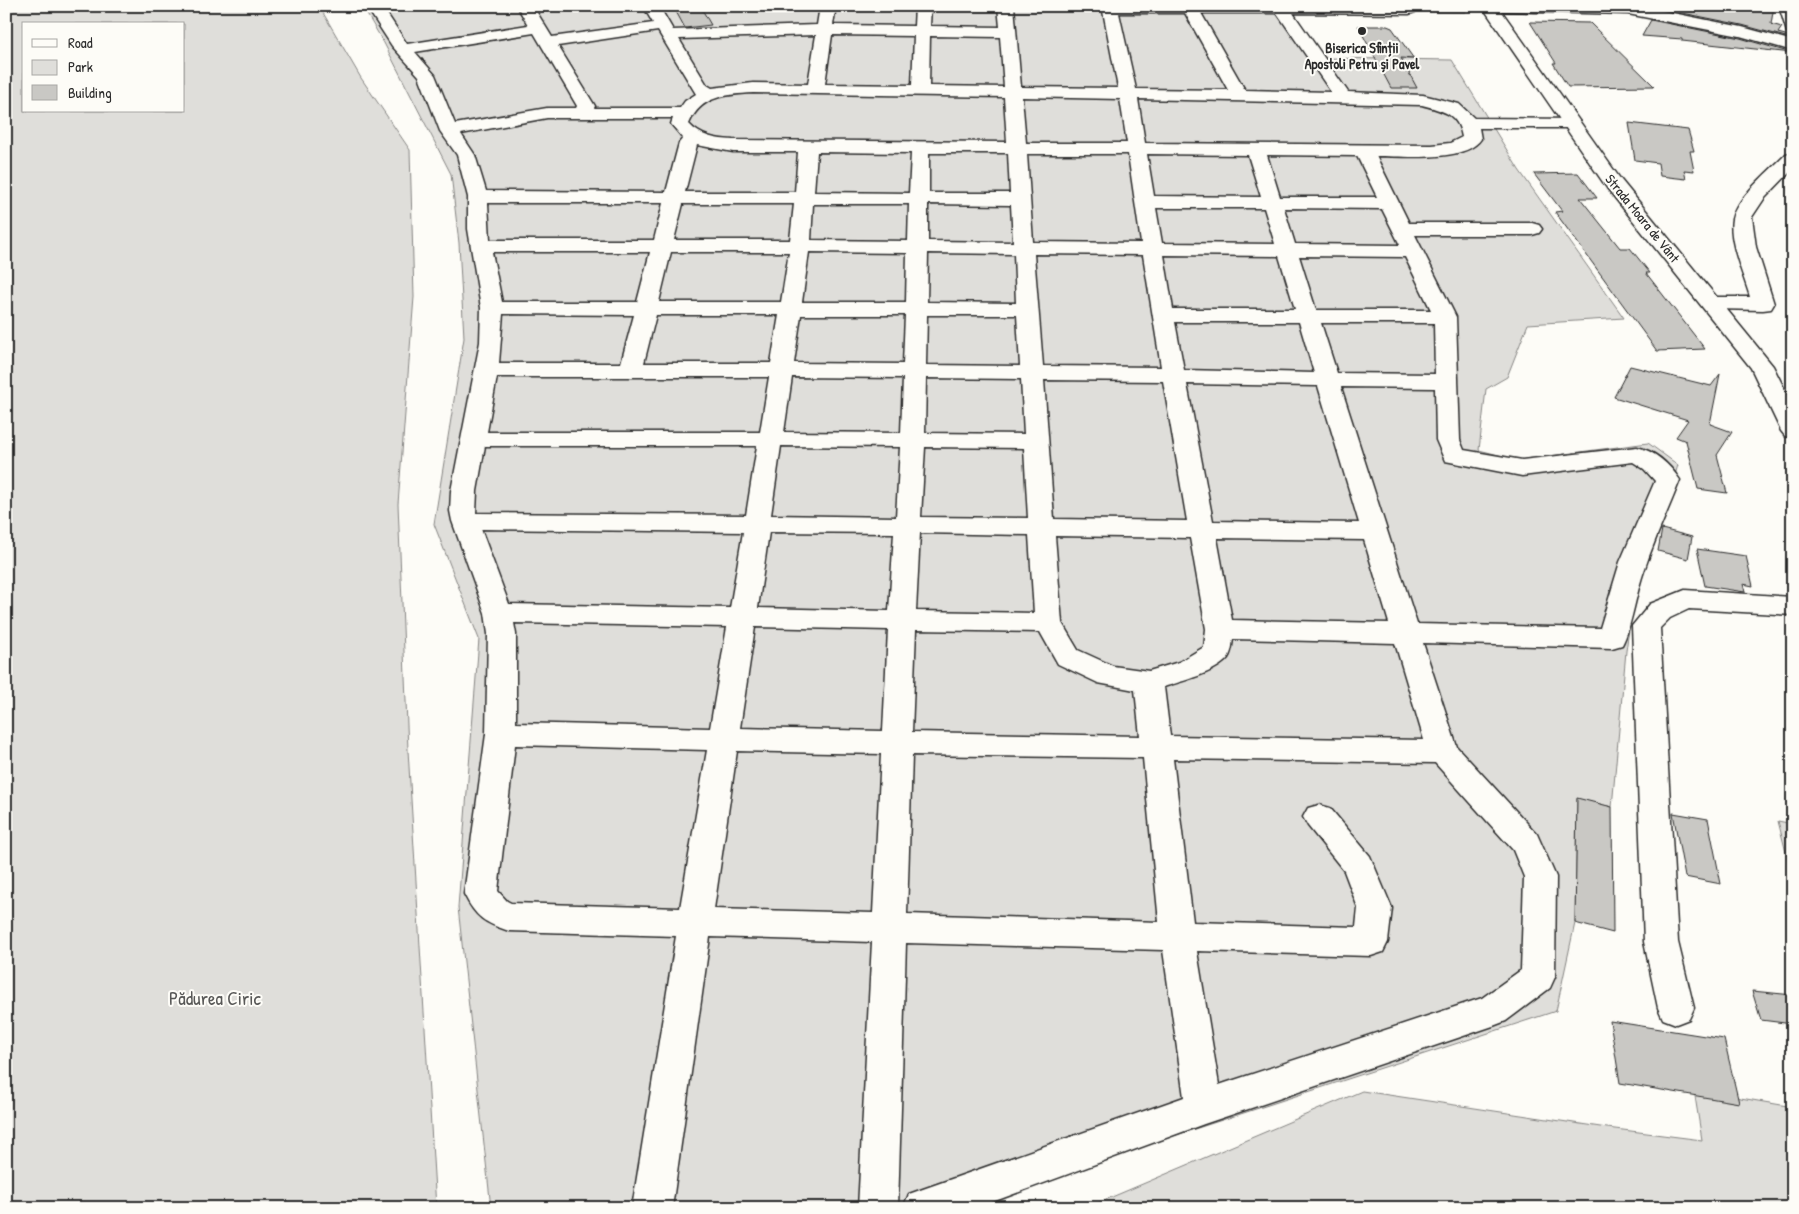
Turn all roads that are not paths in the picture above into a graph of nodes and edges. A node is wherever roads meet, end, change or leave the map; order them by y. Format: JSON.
{"nodes":[{"id":1,"x":374,"y":6,"type":"edge"},
{"id":2,"x":525,"y":6,"type":"edge"},
{"id":3,"x":650,"y":6,"type":"edge"},
{"id":4,"x":828,"y":6,"type":"edge"},
{"id":5,"x":923,"y":6,"type":"edge"},
{"id":6,"x":1006,"y":6,"type":"edge"},
{"id":7,"x":1413,"y":6,"type":"edge"},
{"id":8,"x":1490,"y":6,"type":"edge"},
{"id":9,"x":1501,"y":6,"type":"edge"},
{"id":10,"x":1787,"y":6,"type":"edge"},
{"id":11,"x":1110,"y":7,"type":"edge"},
{"id":12,"x":1190,"y":7,"type":"edge"},
{"id":13,"x":1279,"y":7,"type":"edge"},
{"id":14,"x":1628,"y":7,"type":"edge"},
{"id":15,"x":538,"y":28,"type":"junction"},
{"id":16,"x":1793,"y":29,"type":"edge"},
{"id":17,"x":665,"y":30,"type":"junction"},
{"id":18,"x":825,"y":30,"type":"junction"},
{"id":19,"x":922,"y":31,"type":"junction"},
{"id":20,"x":1008,"y":32,"type":"junction"},
{"id":21,"x":548,"y":43,"type":"junction"},
{"id":22,"x":1793,"y":46,"type":"edge"},
{"id":23,"x":404,"y":49,"type":"junction"},
{"id":24,"x":816,"y":89,"type":"junction"},
{"id":25,"x":920,"y":91,"type":"junction"},
{"id":26,"x":1014,"y":92,"type":"junction"},
{"id":27,"x":708,"y":94,"type":"junction"},
{"id":28,"x":1128,"y":94,"type":"junction"},
{"id":29,"x":1239,"y":95,"type":"junction"},
{"id":30,"x":1343,"y":97,"type":"junction"},
{"id":31,"x":583,"y":112,"type":"junction"},
{"id":32,"x":682,"y":113,"type":"junction"},
{"id":33,"x":1469,"y":123,"type":"junction"},
{"id":34,"x":1570,"y":123,"type":"junction"},
{"id":35,"x":449,"y":131,"type":"junction"},
{"id":36,"x":695,"y":138,"type":"junction"},
{"id":37,"x":808,"y":147,"type":"junction"},
{"id":38,"x":920,"y":148,"type":"junction"},
{"id":39,"x":1017,"y":148,"type":"junction"},
{"id":40,"x":1137,"y":149,"type":"junction"},
{"id":41,"x":1256,"y":150,"type":"junction"},
{"id":42,"x":1364,"y":151,"type":"junction"},
{"id":43,"x":1793,"y":158,"type":"edge"},
{"id":44,"x":478,"y":197,"type":"junction"},
{"id":45,"x":673,"y":198,"type":"junction"},
{"id":46,"x":804,"y":198,"type":"junction"},
{"id":47,"x":919,"y":198,"type":"junction"},
{"id":48,"x":1021,"y":199,"type":"junction"},
{"id":49,"x":1146,"y":202,"type":"junction"},
{"id":50,"x":1272,"y":202,"type":"junction"},
{"id":51,"x":1389,"y":202,"type":"junction"},
{"id":52,"x":1402,"y":229,"type":"junction"},
{"id":53,"x":1532,"y":229,"type":"dead end"},
{"id":54,"x":482,"y":246,"type":"junction"},
{"id":55,"x":662,"y":246,"type":"junction"},
{"id":56,"x":800,"y":246,"type":"junction"},
{"id":57,"x":918,"y":248,"type":"junction"},
{"id":58,"x":1024,"y":248,"type":"junction"},
{"id":59,"x":1153,"y":251,"type":"junction"},
{"id":60,"x":1413,"y":251,"type":"junction"},
{"id":61,"x":1287,"y":252,"type":"junction"},
{"id":62,"x":1713,"y":303,"type":"junction"},
{"id":63,"x":646,"y":307,"type":"junction"},
{"id":64,"x":791,"y":307,"type":"junction"},
{"id":65,"x":492,"y":308,"type":"junction"},
{"id":66,"x":917,"y":308,"type":"junction"},
{"id":67,"x":1028,"y":309,"type":"junction"},
{"id":68,"x":1163,"y":314,"type":"junction"},
{"id":69,"x":1307,"y":316,"type":"junction"},
{"id":70,"x":1444,"y":317,"type":"junction"},
{"id":71,"x":487,"y":370,"type":"junction"},
{"id":72,"x":631,"y":370,"type":"junction"},
{"id":73,"x":781,"y":370,"type":"junction"},
{"id":74,"x":914,"y":371,"type":"junction"},
{"id":75,"x":1031,"y":371,"type":"junction"},
{"id":76,"x":1174,"y":374,"type":"junction"},
{"id":77,"x":1327,"y":380,"type":"junction"},
{"id":78,"x":1448,"y":381,"type":"junction"},
{"id":79,"x":1793,"y":431,"type":"edge"},
{"id":80,"x":473,"y":439,"type":"junction"},
{"id":81,"x":771,"y":439,"type":"junction"},
{"id":82,"x":913,"y":441,"type":"junction"},
{"id":83,"x":1036,"y":442,"type":"junction"},
{"id":84,"x":464,"y":521,"type":"junction"},
{"id":85,"x":757,"y":524,"type":"junction"},
{"id":86,"x":908,"y":525,"type":"junction"},
{"id":87,"x":1042,"y":528,"type":"junction"},
{"id":88,"x":1202,"y":530,"type":"junction"},
{"id":89,"x":1374,"y":532,"type":"junction"},
{"id":90,"x":1793,"y":606,"type":"edge"},
{"id":91,"x":499,"y":613,"type":"junction"},
{"id":92,"x":743,"y":617,"type":"junction"},
{"id":93,"x":902,"y":620,"type":"junction"},
{"id":94,"x":1048,"y":623,"type":"junction"},
{"id":95,"x":1220,"y":629,"type":"junction"},
{"id":96,"x":1406,"y":633,"type":"junction"},
{"id":97,"x":1148,"y":681,"type":"junction"},
{"id":98,"x":501,"y":734,"type":"junction"},
{"id":99,"x":725,"y":739,"type":"junction"},
{"id":100,"x":897,"y":743,"type":"junction"},
{"id":101,"x":1155,"y":748,"type":"junction"},
{"id":102,"x":1443,"y":752,"type":"junction"},
{"id":103,"x":1319,"y":817,"type":"dead end"},
{"id":104,"x":695,"y":922,"type":"junction"},
{"id":105,"x":889,"y":928,"type":"junction"},
{"id":106,"x":1178,"y":936,"type":"junction"},
{"id":107,"x":1676,"y":1008,"type":"dead end"},
{"id":108,"x":1204,"y":1107,"type":"junction"},
{"id":109,"x":652,"y":1208,"type":"edge"},
{"id":110,"x":878,"y":1208,"type":"edge"},
{"id":111,"x":924,"y":1208,"type":"edge"}],
"edges":[{"from":1,"to":23,"type":"main road"},
{"from":2,"to":15,"type":"main road"},
{"from":3,"to":17,"type":"main road"},
{"from":4,"to":18,"type":"main road"},
{"from":5,"to":19,"type":"main road"},
{"from":6,"to":20,"type":"main road"},
{"from":7,"to":13,"type":"main road"},
{"from":8,"to":34,"type":"main road","name":"Strada Moara de Vânt"},
{"from":9,"to":14,"type":"main road"},
{"from":10,"to":16,"type":"main road"},
{"from":11,"to":12,"type":"main road"},
{"from":11,"to":28,"type":"main road"},
{"from":12,"to":13,"type":"main road"},
{"from":12,"to":29,"type":"main road"},
{"from":13,"to":30,"type":"main road"},
{"from":14,"to":22,"type":"main road"},
{"from":15,"to":21,"type":"main road"},
{"from":15,"to":23,"type":"main road"},
{"from":17,"to":18,"type":"main road"},
{"from":17,"to":21,"type":"main road"},
{"from":17,"to":27,"type":"main road"},
{"from":18,"to":19,"type":"main road"},
{"from":18,"to":24,"type":"main road"},
{"from":19,"to":20,"type":"main road"},
{"from":19,"to":25,"type":"main road"},
{"from":20,"to":26,"type":"main road"},
{"from":21,"to":31,"type":"main road"},
{"from":23,"to":35,"type":"main road"},
{"from":24,"to":25,"type":"main road"},
{"from":24,"to":27,"type":"main road"},
{"from":25,"to":26,"type":"main road"},
{"from":26,"to":28,"type":"main road"},
{"from":26,"to":39,"type":"main road"},
{"from":27,"to":32,"type":"main road"},
{"from":28,"to":29,"type":"main road"},
{"from":28,"to":40,"type":"main road"},
{"from":29,"to":30,"type":"main road"},
{"from":30,"to":33,"type":"main road"},
{"from":31,"to":32,"type":"main road"},
{"from":31,"to":35,"type":"main road"},
{"from":32,"to":36,"type":"main road"},
{"from":33,"to":34,"type":"main road"},
{"from":33,"to":42,"type":"main road"},
{"from":34,"to":62,"type":"main road","name":"Strada Moara de Vânt"},
{"from":35,"to":44,"type":"main road"},
{"from":36,"to":37,"type":"main road"},
{"from":36,"to":45,"type":"main road"},
{"from":37,"to":38,"type":"main road"},
{"from":37,"to":46,"type":"main road"},
{"from":38,"to":39,"type":"main road"},
{"from":38,"to":47,"type":"main road"},
{"from":39,"to":40,"type":"main road"},
{"from":39,"to":48,"type":"main road"},
{"from":40,"to":41,"type":"main road"},
{"from":40,"to":49,"type":"main road"},
{"from":41,"to":42,"type":"main road"},
{"from":41,"to":50,"type":"main road"},
{"from":42,"to":51,"type":"main road"},
{"from":43,"to":62,"type":"main road"},
{"from":44,"to":45,"type":"main road"},
{"from":44,"to":54,"type":"main road"},
{"from":45,"to":46,"type":"main road"},
{"from":45,"to":55,"type":"main road"},
{"from":46,"to":47,"type":"main road"},
{"from":46,"to":56,"type":"main road"},
{"from":47,"to":48,"type":"main road"},
{"from":47,"to":57,"type":"main road"},
{"from":48,"to":58,"type":"main road"},
{"from":49,"to":50,"type":"main road"},
{"from":49,"to":59,"type":"main road"},
{"from":50,"to":51,"type":"main road"},
{"from":50,"to":61,"type":"main road"},
{"from":51,"to":52,"type":"main road"},
{"from":52,"to":53,"type":"main road"},
{"from":52,"to":60,"type":"main road"},
{"from":54,"to":55,"type":"main road"},
{"from":54,"to":65,"type":"main road"},
{"from":55,"to":56,"type":"main road"},
{"from":55,"to":63,"type":"main road"},
{"from":56,"to":57,"type":"main road"},
{"from":56,"to":64,"type":"main road"},
{"from":57,"to":58,"type":"main road"},
{"from":57,"to":66,"type":"main road"},
{"from":58,"to":59,"type":"main road"},
{"from":58,"to":67,"type":"main road"},
{"from":59,"to":61,"type":"main road"},
{"from":59,"to":68,"type":"main road"},
{"from":60,"to":61,"type":"main road"},
{"from":60,"to":70,"type":"main road"},
{"from":61,"to":69,"type":"main road"},
{"from":62,"to":79,"type":"main road","name":"Strada Moara de Vânt"},
{"from":63,"to":64,"type":"main road"},
{"from":63,"to":65,"type":"main road"},
{"from":63,"to":72,"type":"main road"},
{"from":64,"to":66,"type":"main road"},
{"from":64,"to":73,"type":"main road"},
{"from":65,"to":71,"type":"main road"},
{"from":66,"to":67,"type":"main road"},
{"from":66,"to":74,"type":"main road"},
{"from":67,"to":75,"type":"main road"},
{"from":68,"to":69,"type":"main road"},
{"from":68,"to":76,"type":"main road"},
{"from":69,"to":70,"type":"main road"},
{"from":69,"to":77,"type":"main road"},
{"from":70,"to":78,"type":"main road"},
{"from":71,"to":72,"type":"main road"},
{"from":71,"to":80,"type":"main road"},
{"from":72,"to":73,"type":"main road"},
{"from":73,"to":74,"type":"main road"},
{"from":73,"to":81,"type":"main road"},
{"from":74,"to":75,"type":"main road"},
{"from":74,"to":82,"type":"main road"},
{"from":75,"to":76,"type":"main road"},
{"from":75,"to":83,"type":"main road"},
{"from":76,"to":77,"type":"main road"},
{"from":76,"to":88,"type":"main road"},
{"from":77,"to":78,"type":"main road"},
{"from":77,"to":89,"type":"main road"},
{"from":78,"to":96,"type":"main road"},
{"from":80,"to":81,"type":"main road"},
{"from":80,"to":84,"type":"main road"},
{"from":81,"to":82,"type":"main road"},
{"from":81,"to":85,"type":"main road"},
{"from":82,"to":83,"type":"main road"},
{"from":82,"to":86,"type":"main road"},
{"from":83,"to":87,"type":"main road"},
{"from":84,"to":85,"type":"main road"},
{"from":84,"to":91,"type":"main road"},
{"from":85,"to":86,"type":"main road"},
{"from":85,"to":92,"type":"main road"},
{"from":86,"to":87,"type":"main road"},
{"from":86,"to":93,"type":"main road"},
{"from":87,"to":88,"type":"main road"},
{"from":87,"to":94,"type":"main road"},
{"from":88,"to":89,"type":"main road"},
{"from":88,"to":95,"type":"main road"},
{"from":89,"to":96,"type":"main road"},
{"from":90,"to":107,"type":"main road"},
{"from":91,"to":92,"type":"main road"},
{"from":91,"to":98,"type":"main road"},
{"from":92,"to":93,"type":"main road"},
{"from":92,"to":99,"type":"main road"},
{"from":93,"to":94,"type":"main road"},
{"from":93,"to":100,"type":"main road"},
{"from":94,"to":97,"type":"main road"},
{"from":95,"to":96,"type":"main road"},
{"from":95,"to":97,"type":"main road"},
{"from":96,"to":102,"type":"main road"},
{"from":97,"to":101,"type":"main road"},
{"from":98,"to":99,"type":"main road"},
{"from":98,"to":104,"type":"main road"},
{"from":99,"to":100,"type":"main road"},
{"from":99,"to":104,"type":"main road"},
{"from":100,"to":101,"type":"main road"},
{"from":100,"to":105,"type":"main road"},
{"from":101,"to":102,"type":"main road"},
{"from":101,"to":106,"type":"main road"},
{"from":102,"to":108,"type":"main road"},
{"from":103,"to":106,"type":"main road"},
{"from":104,"to":105,"type":"main road"},
{"from":104,"to":109,"type":"main road"},
{"from":105,"to":106,"type":"main road"},
{"from":105,"to":110,"type":"main road"},
{"from":106,"to":108,"type":"main road"},
{"from":108,"to":111,"type":"main road"}]}
